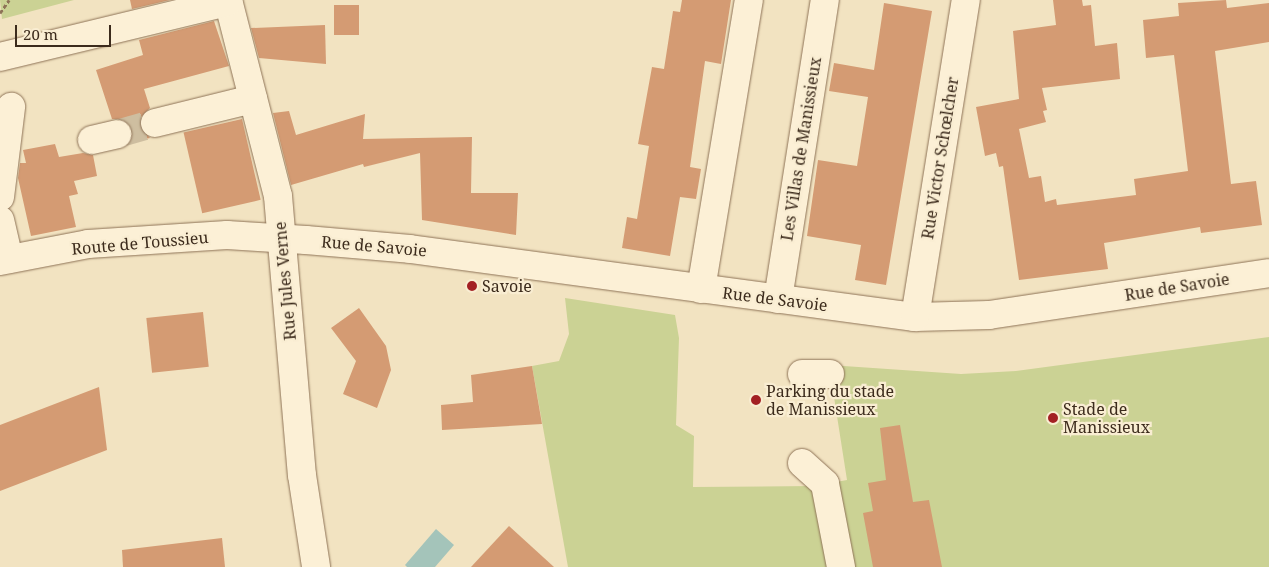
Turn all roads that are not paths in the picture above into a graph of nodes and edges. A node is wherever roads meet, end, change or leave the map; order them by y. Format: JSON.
{"nodes":[{"id":1,"x":749,"y":0,"type":"edge"},
{"id":2,"x":825,"y":0,"type":"edge"},
{"id":3,"x":966,"y":0,"type":"edge"},
{"id":4,"x":228,"y":1,"type":"edge"},
{"id":5,"x":0,"y":57,"type":"edge"},
{"id":6,"x":253,"y":98,"type":"junction"},
{"id":7,"x":11,"y":107,"type":"dead end"},
{"id":8,"x":155,"y":123,"type":"tunnel mouth"},
{"id":9,"x":0,"y":197,"type":"edge"},
{"id":10,"x":0,"y":220,"type":"edge"},
{"id":11,"x":281,"y":239,"type":"junction"},
{"id":12,"x":5,"y":260,"type":"edge"},
{"id":13,"x":1269,"y":273,"type":"edge"},
{"id":14,"x":701,"y":289,"type":"junction"},
{"id":15,"x":778,"y":299,"type":"junction"},
{"id":16,"x":915,"y":317,"type":"junction"},
{"id":17,"x":802,"y":374,"type":"dead end"},
{"id":18,"x":830,"y":374,"type":"dead end"},
{"id":19,"x":802,"y":463,"type":"dead end"},
{"id":20,"x":316,"y":567,"type":"edge"},
{"id":21,"x":841,"y":567,"type":"edge"}],
"edges":[{"from":1,"to":14,"type":"street"},
{"from":2,"to":15,"type":"street","name":"Les Villas de Manissieux"},
{"from":3,"to":16,"type":"street","name":"Rue Victor Schœlcher"},
{"from":4,"to":5,"type":"street"},
{"from":4,"to":6,"type":"street","name":"Rue Jules Verne"},
{"from":6,"to":8,"type":"street"},
{"from":6,"to":11,"type":"street","name":"Rue Jules Verne"},
{"from":7,"to":9,"type":"street"},
{"from":10,"to":12,"type":"street"},
{"from":11,"to":12,"type":"street","name":"Route de Toussieu"},
{"from":11,"to":14,"type":"street","name":"Rue de Savoie"},
{"from":11,"to":20,"type":"street","name":"Rue Jules Verne"},
{"from":13,"to":16,"type":"street","name":"Rue de Savoie"},
{"from":14,"to":15,"type":"street","name":"Rue de Savoie"},
{"from":15,"to":16,"type":"street","name":"Rue de Savoie"},
{"from":17,"to":18,"type":"street"},
{"from":19,"to":21,"type":"street"}]}
